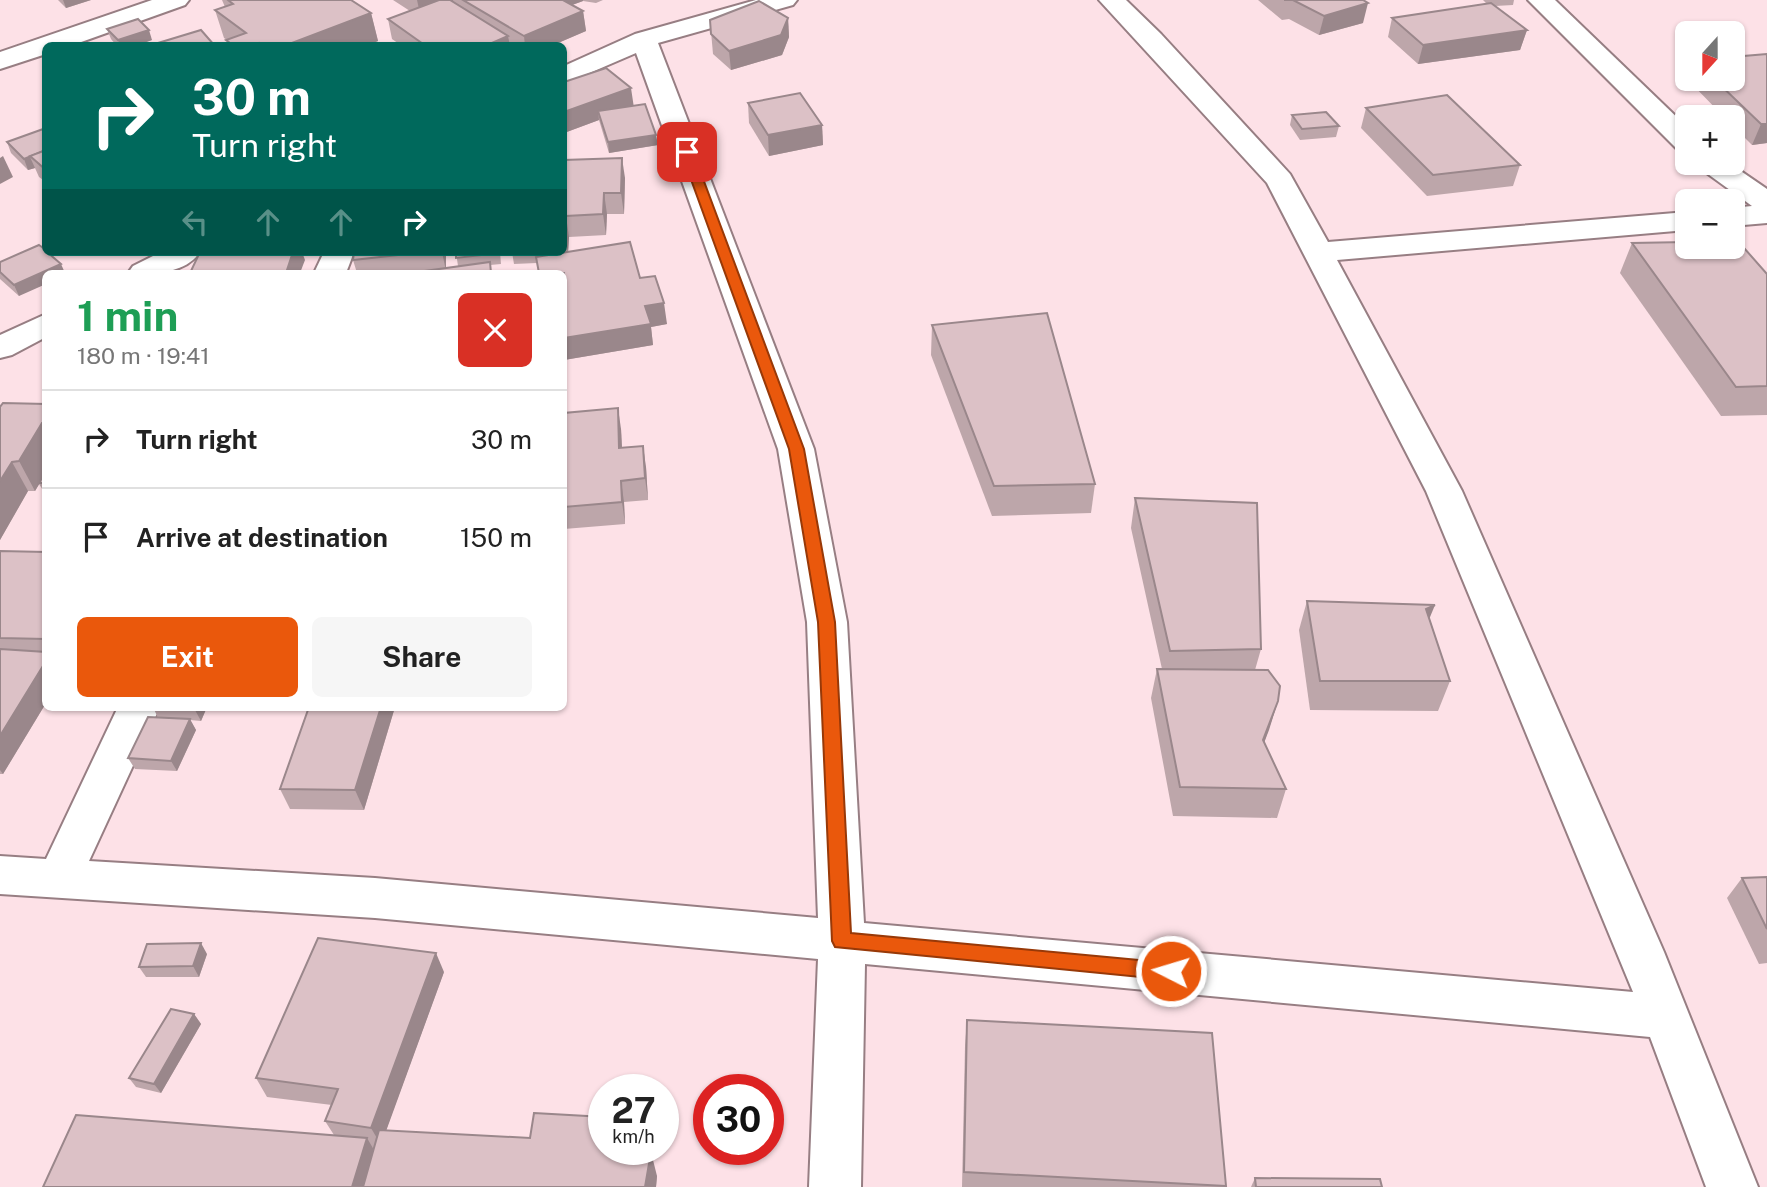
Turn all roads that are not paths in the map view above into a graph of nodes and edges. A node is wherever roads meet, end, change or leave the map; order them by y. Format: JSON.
{"nodes":[{"id":1,"x":176,"y":0,"type":"edge"},
{"id":2,"x":784,"y":0,"type":"edge"},
{"id":3,"x":1112,"y":0,"type":"edge"},
{"id":4,"x":1541,"y":0,"type":"edge"},
{"id":5,"x":644,"y":39,"type":"junction"},
{"id":6,"x":55,"y":42,"type":"edge"},
{"id":7,"x":42,"y":46,"type":"edge"},
{"id":8,"x":0,"y":61,"type":"edge"},
{"id":9,"x":567,"y":75,"type":"edge"},
{"id":10,"x":1675,"y":131,"type":"edge"},
{"id":11,"x":1728,"y":175,"type":"edge"},
{"id":12,"x":1767,"y":203,"type":"edge"},
{"id":13,"x":1767,"y":214,"type":"edge"},
{"id":14,"x":1745,"y":216,"type":"edge"},
{"id":15,"x":1675,"y":222,"type":"edge"},
{"id":16,"x":1318,"y":252,"type":"junction"},
{"id":17,"x":177,"y":256,"type":"edge"},
{"id":18,"x":150,"y":270,"type":"edge"},
{"id":19,"x":42,"y":326,"type":"edge"},
{"id":20,"x":0,"y":348,"type":"edge"},
{"id":21,"x":137,"y":711,"type":"edge"},
{"id":22,"x":0,"y":874,"type":"edge"},
{"id":23,"x":59,"y":878,"type":"junction"},
{"id":24,"x":842,"y":941,"type":"junction"},
{"id":25,"x":1666,"y":1017,"type":"junction"},
{"id":26,"x":835,"y":1187,"type":"edge"},
{"id":27,"x":1732,"y":1187,"type":"edge"}],
"edges":[{"from":1,"to":6,"type":"street"},
{"from":2,"to":5,"type":"street"},
{"from":3,"to":16,"type":"street"},
{"from":4,"to":10,"type":"street"},
{"from":5,"to":9,"type":"street"},
{"from":5,"to":24,"type":"street"},
{"from":7,"to":8,"type":"street"},
{"from":11,"to":12,"type":"street"},
{"from":13,"to":14,"type":"street"},
{"from":15,"to":16,"type":"street"},
{"from":16,"to":25,"type":"street"},
{"from":17,"to":18,"type":"street"},
{"from":19,"to":20,"type":"street"},
{"from":21,"to":23,"type":"street"},
{"from":22,"to":23,"type":"street"},
{"from":23,"to":24,"type":"street"},
{"from":24,"to":25,"type":"street"},
{"from":24,"to":26,"type":"street"},
{"from":25,"to":27,"type":"street"}]}
